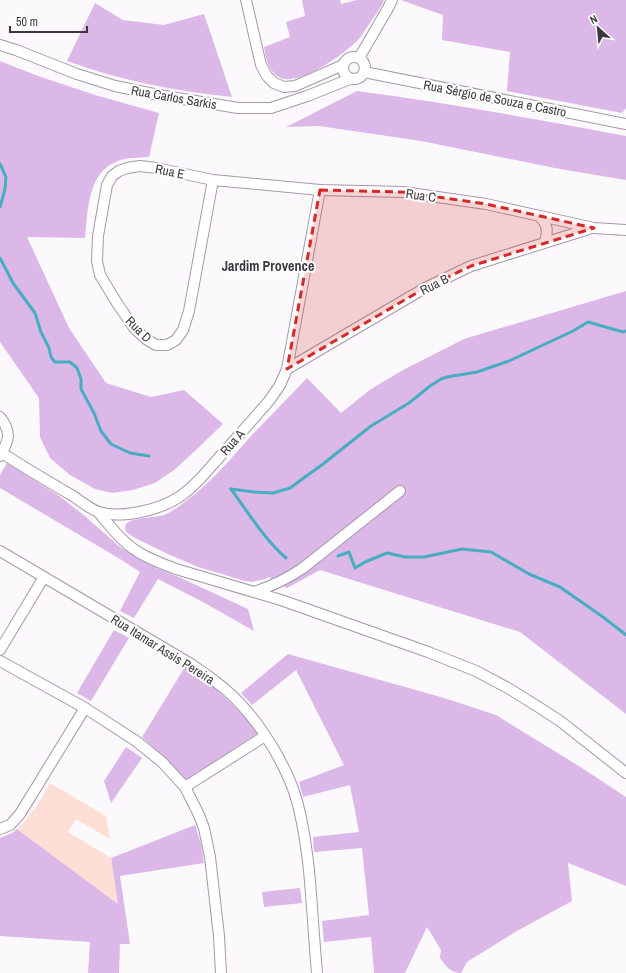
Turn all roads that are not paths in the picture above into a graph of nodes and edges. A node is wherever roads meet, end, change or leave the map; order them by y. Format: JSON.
{"nodes":[{"id":1,"x":246,"y":0,"type":"edge"},
{"id":2,"x":392,"y":0,"type":"edge"},
{"id":3,"x":0,"y":46,"type":"edge"},
{"id":4,"x":359,"y":58,"type":"junction"},
{"id":5,"x":343,"y":65,"type":"junction"},
{"id":6,"x":364,"y":72,"type":"junction"},
{"id":7,"x":350,"y":79,"type":"junction"},
{"id":8,"x":626,"y":124,"type":"edge"},
{"id":9,"x":127,"y":168,"type":"joint"},
{"id":10,"x":213,"y":180,"type":"junction"},
{"id":11,"x":320,"y":190,"type":"junction"},
{"id":12,"x":539,"y":216,"type":"junction"},
{"id":13,"x":594,"y":228,"type":"junction"},
{"id":14,"x":626,"y":230,"type":"edge"},
{"id":15,"x":545,"y":242,"type":"junction"},
{"id":16,"x":287,"y":369,"type":"junction"},
{"id":17,"x":0,"y":417,"type":"edge"},
{"id":18,"x":1,"y":454,"type":"edge"},
{"id":19,"x":400,"y":491,"type":"dead end"},
{"id":20,"x":98,"y":512,"type":"junction"},
{"id":21,"x":0,"y":551,"type":"edge"},
{"id":22,"x":44,"y":577,"type":"junction"},
{"id":23,"x":254,"y":592,"type":"junction"},
{"id":24,"x":0,"y":650,"type":"edge"},
{"id":25,"x":0,"y":661,"type":"edge"},
{"id":26,"x":85,"y":708,"type":"junction"},
{"id":27,"x":265,"y":736,"type":"junction"},
{"id":28,"x":626,"y":773,"type":"edge"},
{"id":29,"x":185,"y":787,"type":"junction"},
{"id":30,"x":0,"y":829,"type":"edge"},
{"id":31,"x":221,"y":973,"type":"edge"},
{"id":32,"x":317,"y":973,"type":"edge"}],
"edges":[{"from":1,"to":5,"type":"street"},
{"from":2,"to":4,"type":"street"},
{"from":3,"to":7,"type":"street","name":"Rua Carlos Sarkis"},
{"from":4,"to":5,"type":"street"},
{"from":4,"to":6,"type":"street"},
{"from":5,"to":7,"type":"street"},
{"from":6,"to":7,"type":"street"},
{"from":6,"to":8,"type":"street","name":"Rua Sérgio de Souza e Castro"},
{"from":9,"to":10,"type":"street","name":"Rua E"},
{"from":9,"to":10,"type":"street","name":"Rua D"},
{"from":10,"to":11,"type":"street","name":"Rua C"},
{"from":11,"to":12,"type":"street","name":"Rua C"},
{"from":11,"to":16,"type":"street","name":"Rua A"},
{"from":12,"to":13,"type":"street","name":"Rua C"},
{"from":12,"to":15,"type":"street"},
{"from":13,"to":14,"type":"street","name":"Rua C"},
{"from":13,"to":15,"type":"street","name":"Rua B"},
{"from":15,"to":16,"type":"street","name":"Rua B"},
{"from":16,"to":20,"type":"street","name":"Rua A"},
{"from":17,"to":18,"type":"street"},
{"from":18,"to":20,"type":"street","name":"Rua A"},
{"from":19,"to":23,"type":"street"},
{"from":20,"to":23,"type":"street"},
{"from":21,"to":22,"type":"street","name":"Rua Itamar Assis Pereira"},
{"from":22,"to":24,"type":"street"},
{"from":22,"to":27,"type":"street","name":"Rua Itamar Assis Pereira"},
{"from":23,"to":28,"type":"street"},
{"from":25,"to":26,"type":"street"},
{"from":26,"to":29,"type":"street"},
{"from":26,"to":30,"type":"street"},
{"from":27,"to":29,"type":"street"},
{"from":27,"to":32,"type":"street","name":"Rua Itamar Assis Pereira"},
{"from":29,"to":31,"type":"street"}]}
